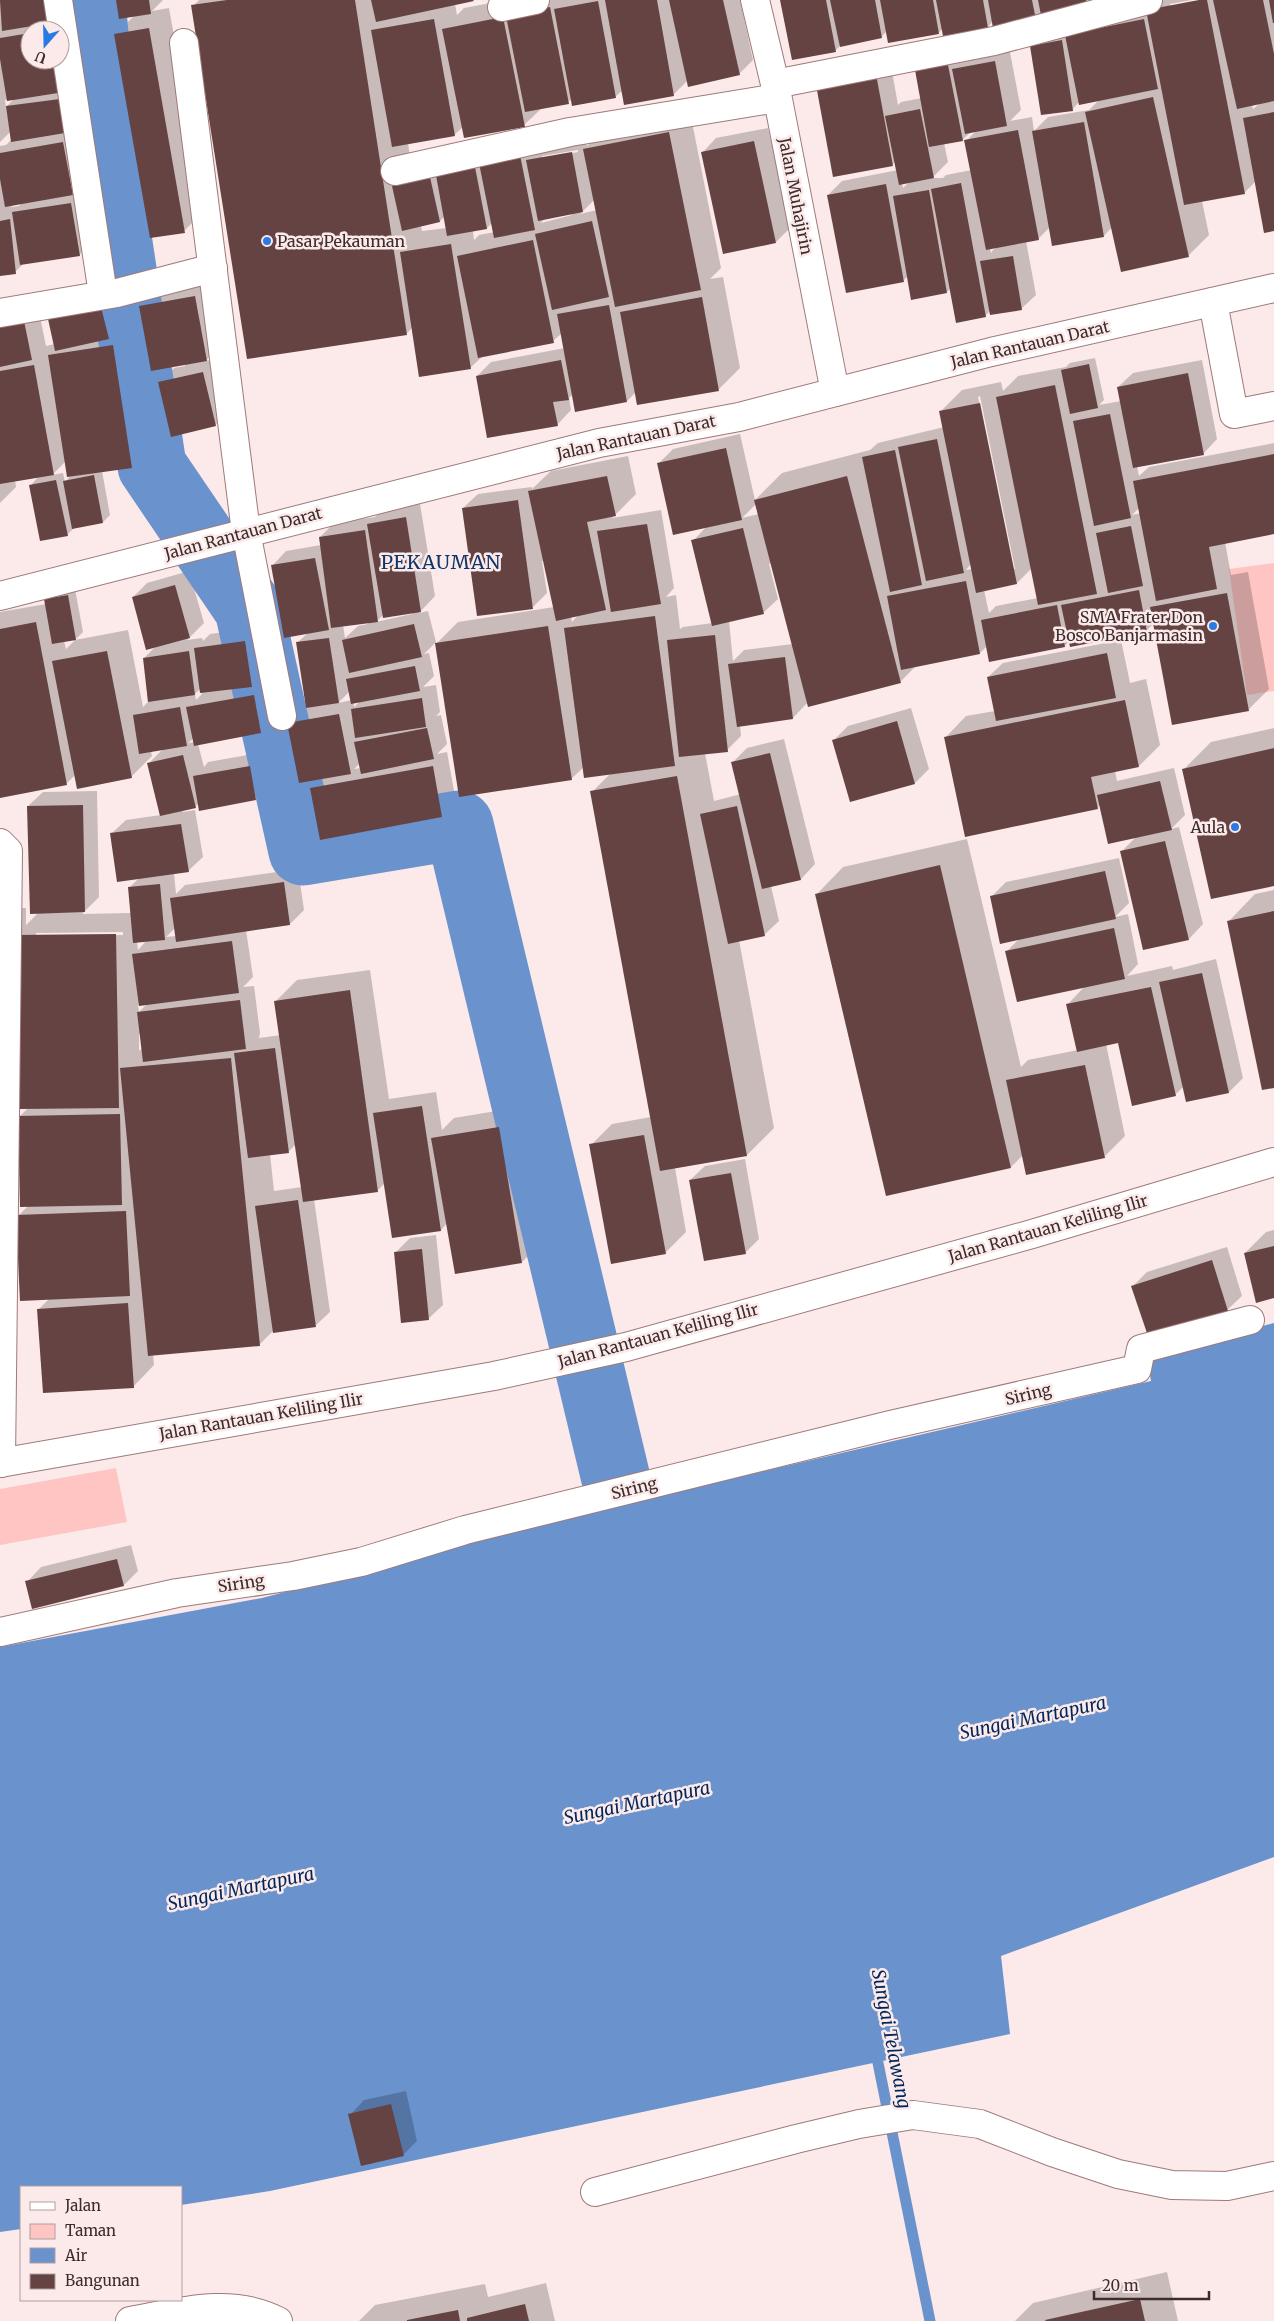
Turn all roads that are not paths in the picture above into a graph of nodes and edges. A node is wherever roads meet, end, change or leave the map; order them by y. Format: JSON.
{"nodes":[{"id":1,"x":58,"y":0,"type":"edge"},
{"id":2,"x":535,"y":0,"type":"edge"},
{"id":3,"x":755,"y":0,"type":"edge"},
{"id":4,"x":1148,"y":0,"type":"edge"},
{"id":5,"x":502,"y":8,"type":"dead end"},
{"id":6,"x":184,"y":43,"type":"dead end"},
{"id":7,"x":776,"y":91,"type":"junction"},
{"id":8,"x":395,"y":171,"type":"dead end"},
{"id":9,"x":213,"y":268,"type":"junction"},
{"id":10,"x":1274,"y":288,"type":"edge"},
{"id":11,"x":110,"y":294,"type":"junction"},
{"id":12,"x":1213,"y":302,"type":"junction"},
{"id":13,"x":0,"y":313,"type":"edge"},
{"id":14,"x":835,"y":392,"type":"junction"},
{"id":15,"x":1274,"y":406,"type":"edge"},
{"id":16,"x":237,"y":534,"type":"junction"},
{"id":17,"x":0,"y":596,"type":"edge"},
{"id":18,"x":282,"y":716,"type":"dead end"},
{"id":19,"x":0,"y":843,"type":"edge"},
{"id":20,"x":1274,"y":1162,"type":"edge"},
{"id":21,"x":1250,"y":1320,"type":"dead end"},
{"id":22,"x":0,"y":1463,"type":"edge"},
{"id":23,"x":0,"y":1632,"type":"edge"},
{"id":24,"x":1274,"y":2176,"type":"edge"},
{"id":25,"x":595,"y":2192,"type":"dead end"},
{"id":26,"x":130,"y":2321,"type":"edge"},
{"id":27,"x":278,"y":2321,"type":"edge"}],
"edges":[{"from":1,"to":11,"type":"street"},
{"from":2,"to":5,"type":"street"},
{"from":3,"to":7,"type":"street","name":"Jalan Muhajirin"},
{"from":4,"to":7,"type":"street"},
{"from":6,"to":9,"type":"street"},
{"from":7,"to":8,"type":"street"},
{"from":7,"to":14,"type":"street","name":"Jalan Muhajirin"},
{"from":9,"to":11,"type":"street"},
{"from":9,"to":16,"type":"street"},
{"from":10,"to":12,"type":"street","name":"Jalan Rantauan Darat"},
{"from":11,"to":13,"type":"street"},
{"from":12,"to":14,"type":"street","name":"Jalan Rantauan Darat"},
{"from":12,"to":15,"type":"street"},
{"from":14,"to":16,"type":"street","name":"Jalan Rantauan Darat"},
{"from":16,"to":17,"type":"street","name":"Jalan Rantauan Darat"},
{"from":16,"to":18,"type":"street"},
{"from":19,"to":22,"type":"street"},
{"from":20,"to":22,"type":"street","name":"Jalan Rantauan Keliling Ilir"},
{"from":21,"to":23,"type":"street","name":"Siring"},
{"from":24,"to":25,"type":"street"},
{"from":26,"to":27,"type":"street"}]}
